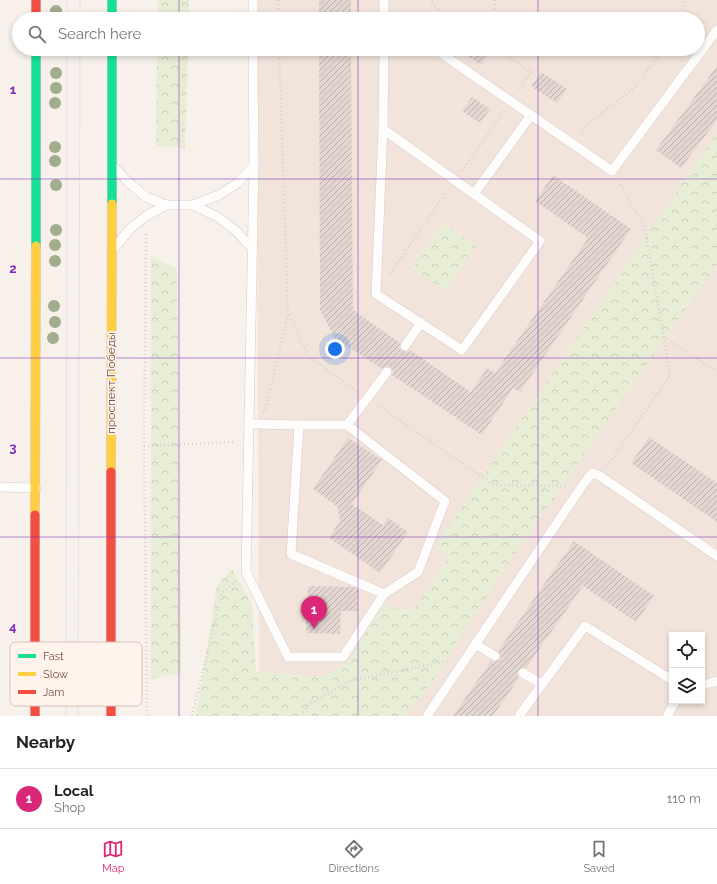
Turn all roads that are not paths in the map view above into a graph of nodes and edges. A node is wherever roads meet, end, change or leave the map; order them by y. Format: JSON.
{"nodes":[{"id":1,"x":36,"y":0,"type":"edge"},
{"id":2,"x":112,"y":0,"type":"edge"},
{"id":3,"x":253,"y":0,"type":"edge"},
{"id":4,"x":384,"y":0,"type":"edge"},
{"id":5,"x":36,"y":12,"type":"edge"},
{"id":6,"x":112,"y":12,"type":"edge"},
{"id":7,"x":253,"y":12,"type":"edge"},
{"id":8,"x":386,"y":12,"type":"edge"},
{"id":9,"x":717,"y":30,"type":"edge"},
{"id":10,"x":705,"y":46,"type":"edge"},
{"id":11,"x":36,"y":56,"type":"edge"},
{"id":12,"x":112,"y":56,"type":"edge"},
{"id":13,"x":253,"y":56,"type":"edge"},
{"id":14,"x":384,"y":56,"type":"edge"},
{"id":15,"x":445,"y":56,"type":"edge"},
{"id":16,"x":698,"y":56,"type":"edge"},
{"id":17,"x":531,"y":115,"type":"junction"},
{"id":18,"x":383,"y":129,"type":"junction"},
{"id":19,"x":112,"y":163,"type":"junction"},
{"id":20,"x":254,"y":165,"type":"junction"},
{"id":21,"x":474,"y":194,"type":"junction"},
{"id":22,"x":166,"y":205,"type":"junction"},
{"id":23,"x":192,"y":205,"type":"junction"},
{"id":24,"x":253,"y":249,"type":"junction"},
{"id":25,"x":112,"y":251,"type":"junction"},
{"id":26,"x":421,"y":323,"type":"junction"},
{"id":27,"x":405,"y":346,"type":"dead end"},
{"id":28,"x":387,"y":372,"type":"dead end"},
{"id":29,"x":249,"y":424,"type":"junction"},
{"id":30,"x":298,"y":425,"type":"junction"},
{"id":31,"x":347,"y":425,"type":"junction"},
{"id":32,"x":0,"y":487,"type":"edge"},
{"id":33,"x":36,"y":488,"type":"junction"},
{"id":34,"x":717,"y":556,"type":"edge"},
{"id":35,"x":384,"y":594,"type":"junction"},
{"id":36,"x":35,"y":642,"type":"edge"},
{"id":37,"x":111,"y":642,"type":"edge"},
{"id":38,"x":475,"y":644,"type":"junction"},
{"id":39,"x":495,"y":656,"type":"dead end"},
{"id":40,"x":523,"y":673,"type":"dead end"},
{"id":41,"x":669,"y":678,"type":"edge"},
{"id":42,"x":717,"y":682,"type":"edge"},
{"id":43,"x":542,"y":684,"type":"junction"},
{"id":44,"x":705,"y":684,"type":"edge"},
{"id":45,"x":674,"y":704,"type":"edge"},
{"id":46,"x":35,"y":706,"type":"edge"},
{"id":47,"x":111,"y":706,"type":"edge"},
{"id":48,"x":35,"y":716,"type":"edge"},
{"id":49,"x":111,"y":716,"type":"edge"},
{"id":50,"x":426,"y":716,"type":"edge"},
{"id":51,"x":520,"y":716,"type":"edge"},
{"id":52,"x":666,"y":716,"type":"edge"}],
"edges":[{"from":1,"to":5,"type":"main road"},
{"from":2,"to":6,"type":"main road"},
{"from":3,"to":7,"type":"lane"},
{"from":4,"to":8,"type":"lane"},
{"from":9,"to":10,"type":"lane"},
{"from":11,"to":33,"type":"main road"},
{"from":12,"to":19,"type":"main road","name":"проспект Победы"},
{"from":13,"to":20,"type":"lane"},
{"from":14,"to":18,"type":"lane"},
{"from":15,"to":17,"type":"lane"},
{"from":16,"to":17,"type":"lane"},
{"from":17,"to":21,"type":"lane"},
{"from":18,"to":21,"type":"lane"},
{"from":18,"to":26,"type":"lane"},
{"from":19,"to":22,"type":"lane"},
{"from":19,"to":25,"type":"main road","name":"проспект Победы"},
{"from":20,"to":23,"type":"lane"},
{"from":20,"to":24,"type":"lane"},
{"from":21,"to":26,"type":"lane"},
{"from":22,"to":23,"type":"lane"},
{"from":22,"to":25,"type":"lane"},
{"from":23,"to":24,"type":"lane"},
{"from":24,"to":29,"type":"lane"},
{"from":25,"to":37,"type":"main road","name":"проспект Победы"},
{"from":26,"to":27,"type":"lane"},
{"from":28,"to":31,"type":"lane"},
{"from":29,"to":30,"type":"lane"},
{"from":29,"to":35,"type":"lane"},
{"from":30,"to":31,"type":"lane"},
{"from":30,"to":35,"type":"lane"},
{"from":31,"to":35,"type":"lane"},
{"from":32,"to":33,"type":"lane"},
{"from":33,"to":36,"type":"main road"},
{"from":34,"to":38,"type":"lane"},
{"from":38,"to":39,"type":"lane"},
{"from":38,"to":50,"type":"lane"},
{"from":40,"to":43,"type":"lane"},
{"from":41,"to":43,"type":"lane"},
{"from":42,"to":44,"type":"lane"},
{"from":43,"to":51,"type":"lane"},
{"from":45,"to":52,"type":"lane"},
{"from":46,"to":48,"type":"main road"},
{"from":47,"to":49,"type":"main road","name":"проспект Победы"}]}
